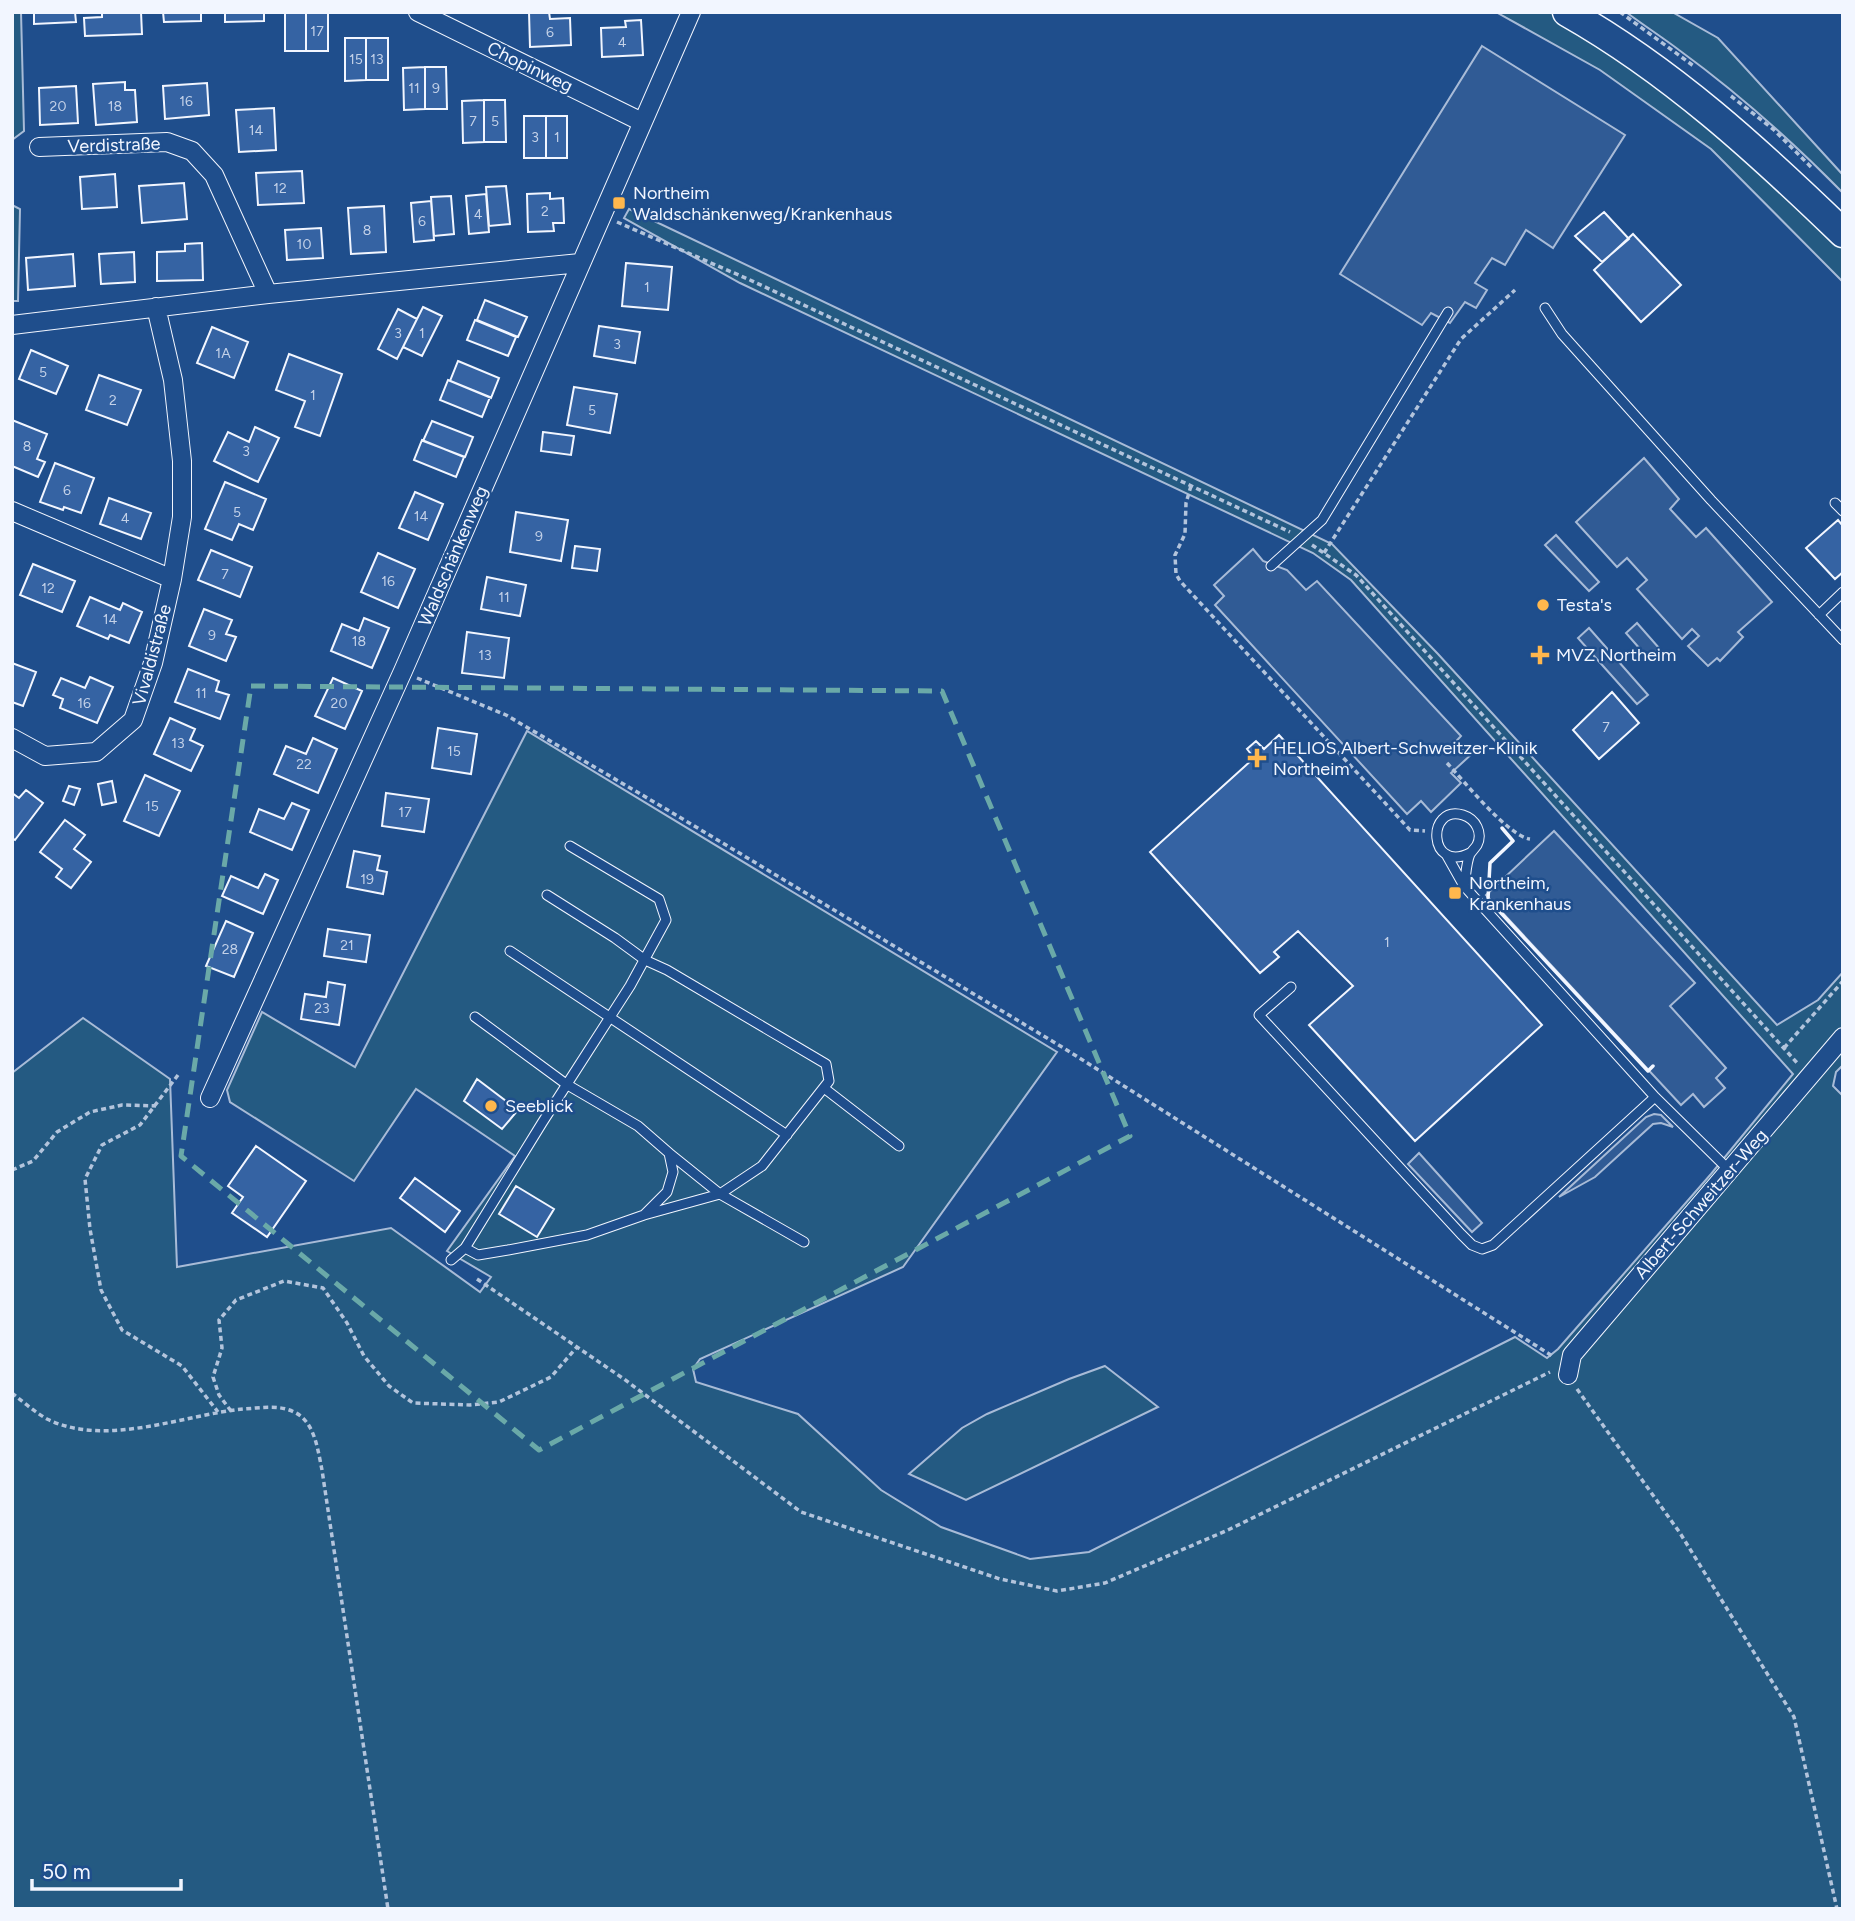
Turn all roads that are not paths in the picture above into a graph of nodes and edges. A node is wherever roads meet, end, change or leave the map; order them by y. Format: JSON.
{"nodes":[{"id":1,"x":418,"y":12,"type":"edge"},
{"id":2,"x":691,"y":12,"type":"edge"},
{"id":3,"x":1567,"y":12,"type":"edge"},
{"id":4,"x":642,"y":122,"type":"junction"},
{"id":5,"x":40,"y":147,"type":"dead end"},
{"id":6,"x":1843,"y":233,"type":"edge"},
{"id":7,"x":580,"y":264,"type":"junction"},
{"id":8,"x":268,"y":294,"type":"junction"},
{"id":9,"x":156,"y":307,"type":"junction"},
{"id":10,"x":1545,"y":308,"type":"dead end"},
{"id":11,"x":1448,"y":312,"type":"dead end"},
{"id":12,"x":12,"y":325,"type":"edge"},
{"id":13,"x":1835,"y":503,"type":"dead end"},
{"id":14,"x":1843,"y":511,"type":"edge"},
{"id":15,"x":12,"y":512,"type":"edge"},
{"id":16,"x":1271,"y":566,"type":"dead end"},
{"id":17,"x":172,"y":579,"type":"junction"},
{"id":18,"x":1843,"y":592,"type":"edge"},
{"id":19,"x":1819,"y":615,"type":"junction"},
{"id":20,"x":1843,"y":640,"type":"edge"},
{"id":21,"x":12,"y":738,"type":"edge"},
{"id":22,"x":570,"y":846,"type":"dead end"},
{"id":23,"x":1471,"y":853,"type":"junction"},
{"id":24,"x":1446,"y":854,"type":"junction"},
{"id":25,"x":1464,"y":886,"type":"junction"},
{"id":26,"x":547,"y":895,"type":"dead end"},
{"id":27,"x":510,"y":951,"type":"dead end"},
{"id":28,"x":645,"y":960,"type":"junction"},
{"id":29,"x":1291,"y":986,"type":"dead end"},
{"id":30,"x":475,"y":1017,"type":"dead end"},
{"id":31,"x":610,"y":1017,"type":"junction"},
{"id":32,"x":1843,"y":1037,"type":"edge"},
{"id":33,"x":566,"y":1084,"type":"junction"},
{"id":34,"x":824,"y":1088,"type":"junction"},
{"id":35,"x":1655,"y":1097,"type":"junction"},
{"id":36,"x":210,"y":1098,"type":"dead end"},
{"id":37,"x":787,"y":1135,"type":"junction"},
{"id":38,"x":899,"y":1146,"type":"dead end"},
{"id":39,"x":669,"y":1153,"type":"junction"},
{"id":40,"x":1729,"y":1170,"type":"junction"},
{"id":41,"x":720,"y":1194,"type":"junction"},
{"id":42,"x":644,"y":1214,"type":"junction"},
{"id":43,"x":804,"y":1242,"type":"dead end"},
{"id":44,"x":465,"y":1248,"type":"junction"},
{"id":45,"x":451,"y":1259,"type":"dead end"},
{"id":46,"x":1564,"y":1371,"type":"road end"}],
"edges":[{"from":1,"to":4,"type":"street","name":"Chopinweg"},
{"from":2,"to":4,"type":"street","name":"Waldschänkenweg"},
{"from":3,"to":6,"type":"main road"},
{"from":4,"to":7,"type":"street","name":"Waldschänkenweg"},
{"from":5,"to":8,"type":"street","name":"Verdistraße"},
{"from":7,"to":8,"type":"street"},
{"from":7,"to":36,"type":"street","name":"Waldschänkenweg"},
{"from":8,"to":9,"type":"street"},
{"from":9,"to":12,"type":"street"},
{"from":9,"to":17,"type":"street","name":"Vivaldistraße"},
{"from":10,"to":19,"type":"lane"},
{"from":11,"to":16,"type":"lane"},
{"from":13,"to":14,"type":"lane"},
{"from":15,"to":17,"type":"street"},
{"from":17,"to":21,"type":"street","name":"Vivaldistraße"},
{"from":18,"to":19,"type":"lane"},
{"from":19,"to":20,"type":"lane"},
{"from":22,"to":28,"type":"lane"},
{"from":23,"to":24,"type":"lane"},
{"from":23,"to":24,"type":"lane"},
{"from":23,"to":25,"type":"lane"},
{"from":24,"to":25,"type":"lane"},
{"from":25,"to":35,"type":"lane"},
{"from":26,"to":28,"type":"lane"},
{"from":27,"to":31,"type":"lane"},
{"from":28,"to":31,"type":"lane"},
{"from":28,"to":34,"type":"lane"},
{"from":29,"to":35,"type":"lane"},
{"from":30,"to":33,"type":"lane"},
{"from":31,"to":33,"type":"lane"},
{"from":31,"to":37,"type":"lane"},
{"from":32,"to":40,"type":"street","name":"Albert-Schweitzer-Weg"},
{"from":33,"to":39,"type":"lane"},
{"from":33,"to":44,"type":"lane"},
{"from":34,"to":37,"type":"lane"},
{"from":34,"to":38,"type":"lane"},
{"from":35,"to":40,"type":"lane"},
{"from":37,"to":41,"type":"lane"},
{"from":39,"to":41,"type":"lane"},
{"from":39,"to":42,"type":"lane"},
{"from":40,"to":46,"type":"street","name":"Albert-Schweitzer-Weg"},
{"from":41,"to":42,"type":"lane"},
{"from":41,"to":43,"type":"lane"},
{"from":42,"to":44,"type":"lane"},
{"from":44,"to":45,"type":"lane"}]}
